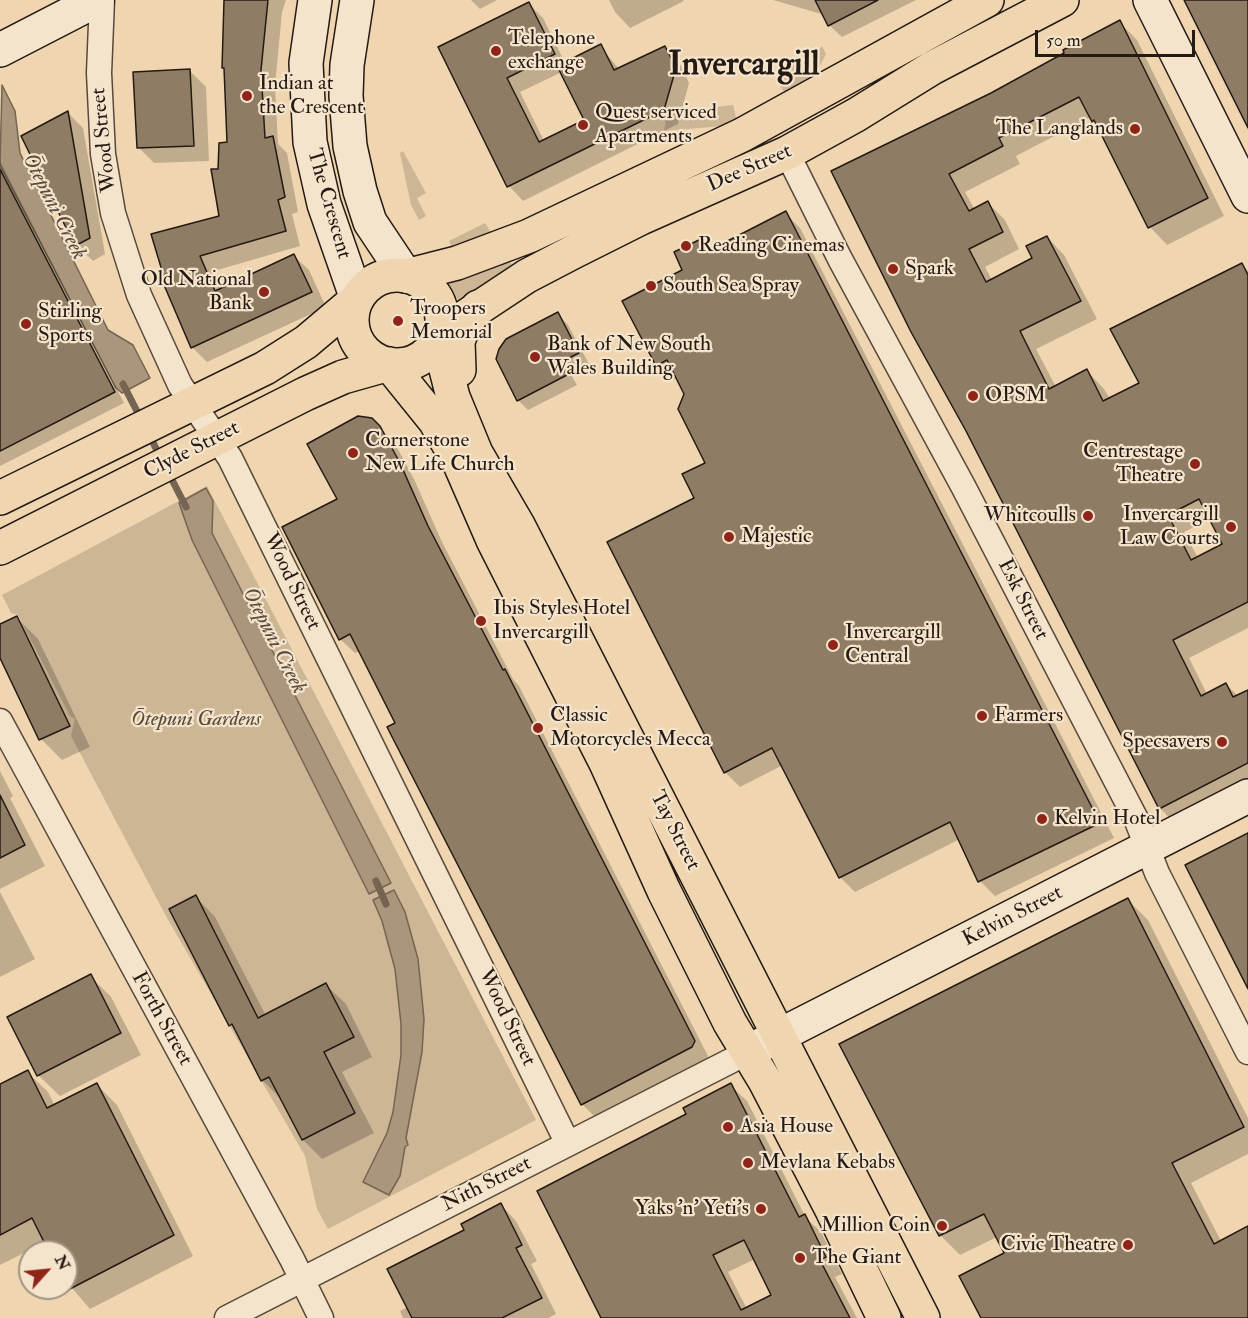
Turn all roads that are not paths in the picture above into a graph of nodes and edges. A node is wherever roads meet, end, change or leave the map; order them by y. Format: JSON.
{"nodes":[{"id":1,"x":98,"y":0,"type":"edge"},
{"id":2,"x":102,"y":0,"type":"edge"},
{"id":3,"x":357,"y":0,"type":"edge"},
{"id":4,"x":987,"y":0,"type":"edge"},
{"id":5,"x":1062,"y":0,"type":"edge"},
{"id":6,"x":1150,"y":0,"type":"edge"},
{"id":7,"x":314,"y":2,"type":"edge"},
{"id":8,"x":0,"y":50,"type":"edge"},
{"id":9,"x":787,"y":153,"type":"junction"},
{"id":10,"x":1248,"y":196,"type":"edge"},
{"id":11,"x":405,"y":276,"type":"junction"},
{"id":12,"x":357,"y":300,"type":"junction"},
{"id":13,"x":478,"y":307,"type":"junction"},
{"id":14,"x":438,"y":338,"type":"junction"},
{"id":15,"x":388,"y":364,"type":"junction"},
{"id":16,"x":328,"y":384,"type":"junction"},
{"id":17,"x":167,"y":415,"type":"junction"},
{"id":18,"x":217,"y":438,"type":"junction"},
{"id":19,"x":0,"y":498,"type":"edge"},
{"id":20,"x":506,"y":533,"type":"junction"},
{"id":21,"x":0,"y":548,"type":"edge"},
{"id":22,"x":0,"y":721,"type":"edge"},
{"id":23,"x":1248,"y":796,"type":"edge"},
{"id":24,"x":1147,"y":848,"type":"junction"},
{"id":25,"x":778,"y":1036,"type":"junction"},
{"id":26,"x":748,"y":1052,"type":"junction"},
{"id":27,"x":1248,"y":1052,"type":"edge"},
{"id":28,"x":568,"y":1144,"type":"junction"},
{"id":29,"x":303,"y":1279,"type":"junction"},
{"id":30,"x":226,"y":1318,"type":"edge"},
{"id":31,"x":321,"y":1318,"type":"edge"},
{"id":32,"x":884,"y":1318,"type":"edge"},
{"id":33,"x":923,"y":1318,"type":"edge"}],
"edges":[{"from":1,"to":8,"type":"street"},
{"from":2,"to":17,"type":"street","name":"Wood Street"},
{"from":3,"to":11,"type":"street","name":"The Crescent"},
{"from":4,"to":11,"type":"main road","name":"Dee Street"},
{"from":5,"to":9,"type":"main road","name":"Dee Street"},
{"from":6,"to":10,"type":"street"},
{"from":7,"to":12,"type":"street","name":"The Crescent"},
{"from":9,"to":13,"type":"main road","name":"Dee Street"},
{"from":9,"to":24,"type":"street","name":"Esk Street"},
{"from":11,"to":12,"type":"main road"},
{"from":11,"to":14,"type":"main road"},
{"from":12,"to":15,"type":"main road"},
{"from":12,"to":17,"type":"main road","name":"Clyde Street"},
{"from":13,"to":14,"type":"main road","name":"Dee Street"},
{"from":13,"to":20,"type":"main road"},
{"from":14,"to":15,"type":"main road"},
{"from":14,"to":20,"type":"main road","name":"Tay Street"},
{"from":15,"to":16,"type":"main road","name":"Clyde Street"},
{"from":15,"to":20,"type":"main road","name":"Tay Street"},
{"from":16,"to":18,"type":"main road","name":"Clyde Street"},
{"from":16,"to":20,"type":"main road"},
{"from":17,"to":18,"type":"street","name":"Wood Street"},
{"from":17,"to":19,"type":"main road","name":"Clyde Street"},
{"from":18,"to":21,"type":"main road","name":"Clyde Street"},
{"from":18,"to":28,"type":"street","name":"Wood Street"},
{"from":20,"to":25,"type":"main road","name":"Tay Street"},
{"from":20,"to":26,"type":"main road","name":"Tay Street"},
{"from":22,"to":29,"type":"street","name":"Forth Street"},
{"from":23,"to":24,"type":"street","name":"Kelvin Street"},
{"from":24,"to":25,"type":"street","name":"Kelvin Street"},
{"from":24,"to":27,"type":"street","name":"Esk Street"},
{"from":25,"to":26,"type":"street","name":"Kelvin Street"},
{"from":25,"to":33,"type":"main road","name":"Tay Street"},
{"from":26,"to":28,"type":"street","name":"Nith Street"},
{"from":26,"to":32,"type":"main road","name":"Tay Street"},
{"from":28,"to":29,"type":"street","name":"Nith Street"},
{"from":29,"to":30,"type":"street","name":"Nith Street"},
{"from":29,"to":31,"type":"street","name":"Forth Street"}]}
